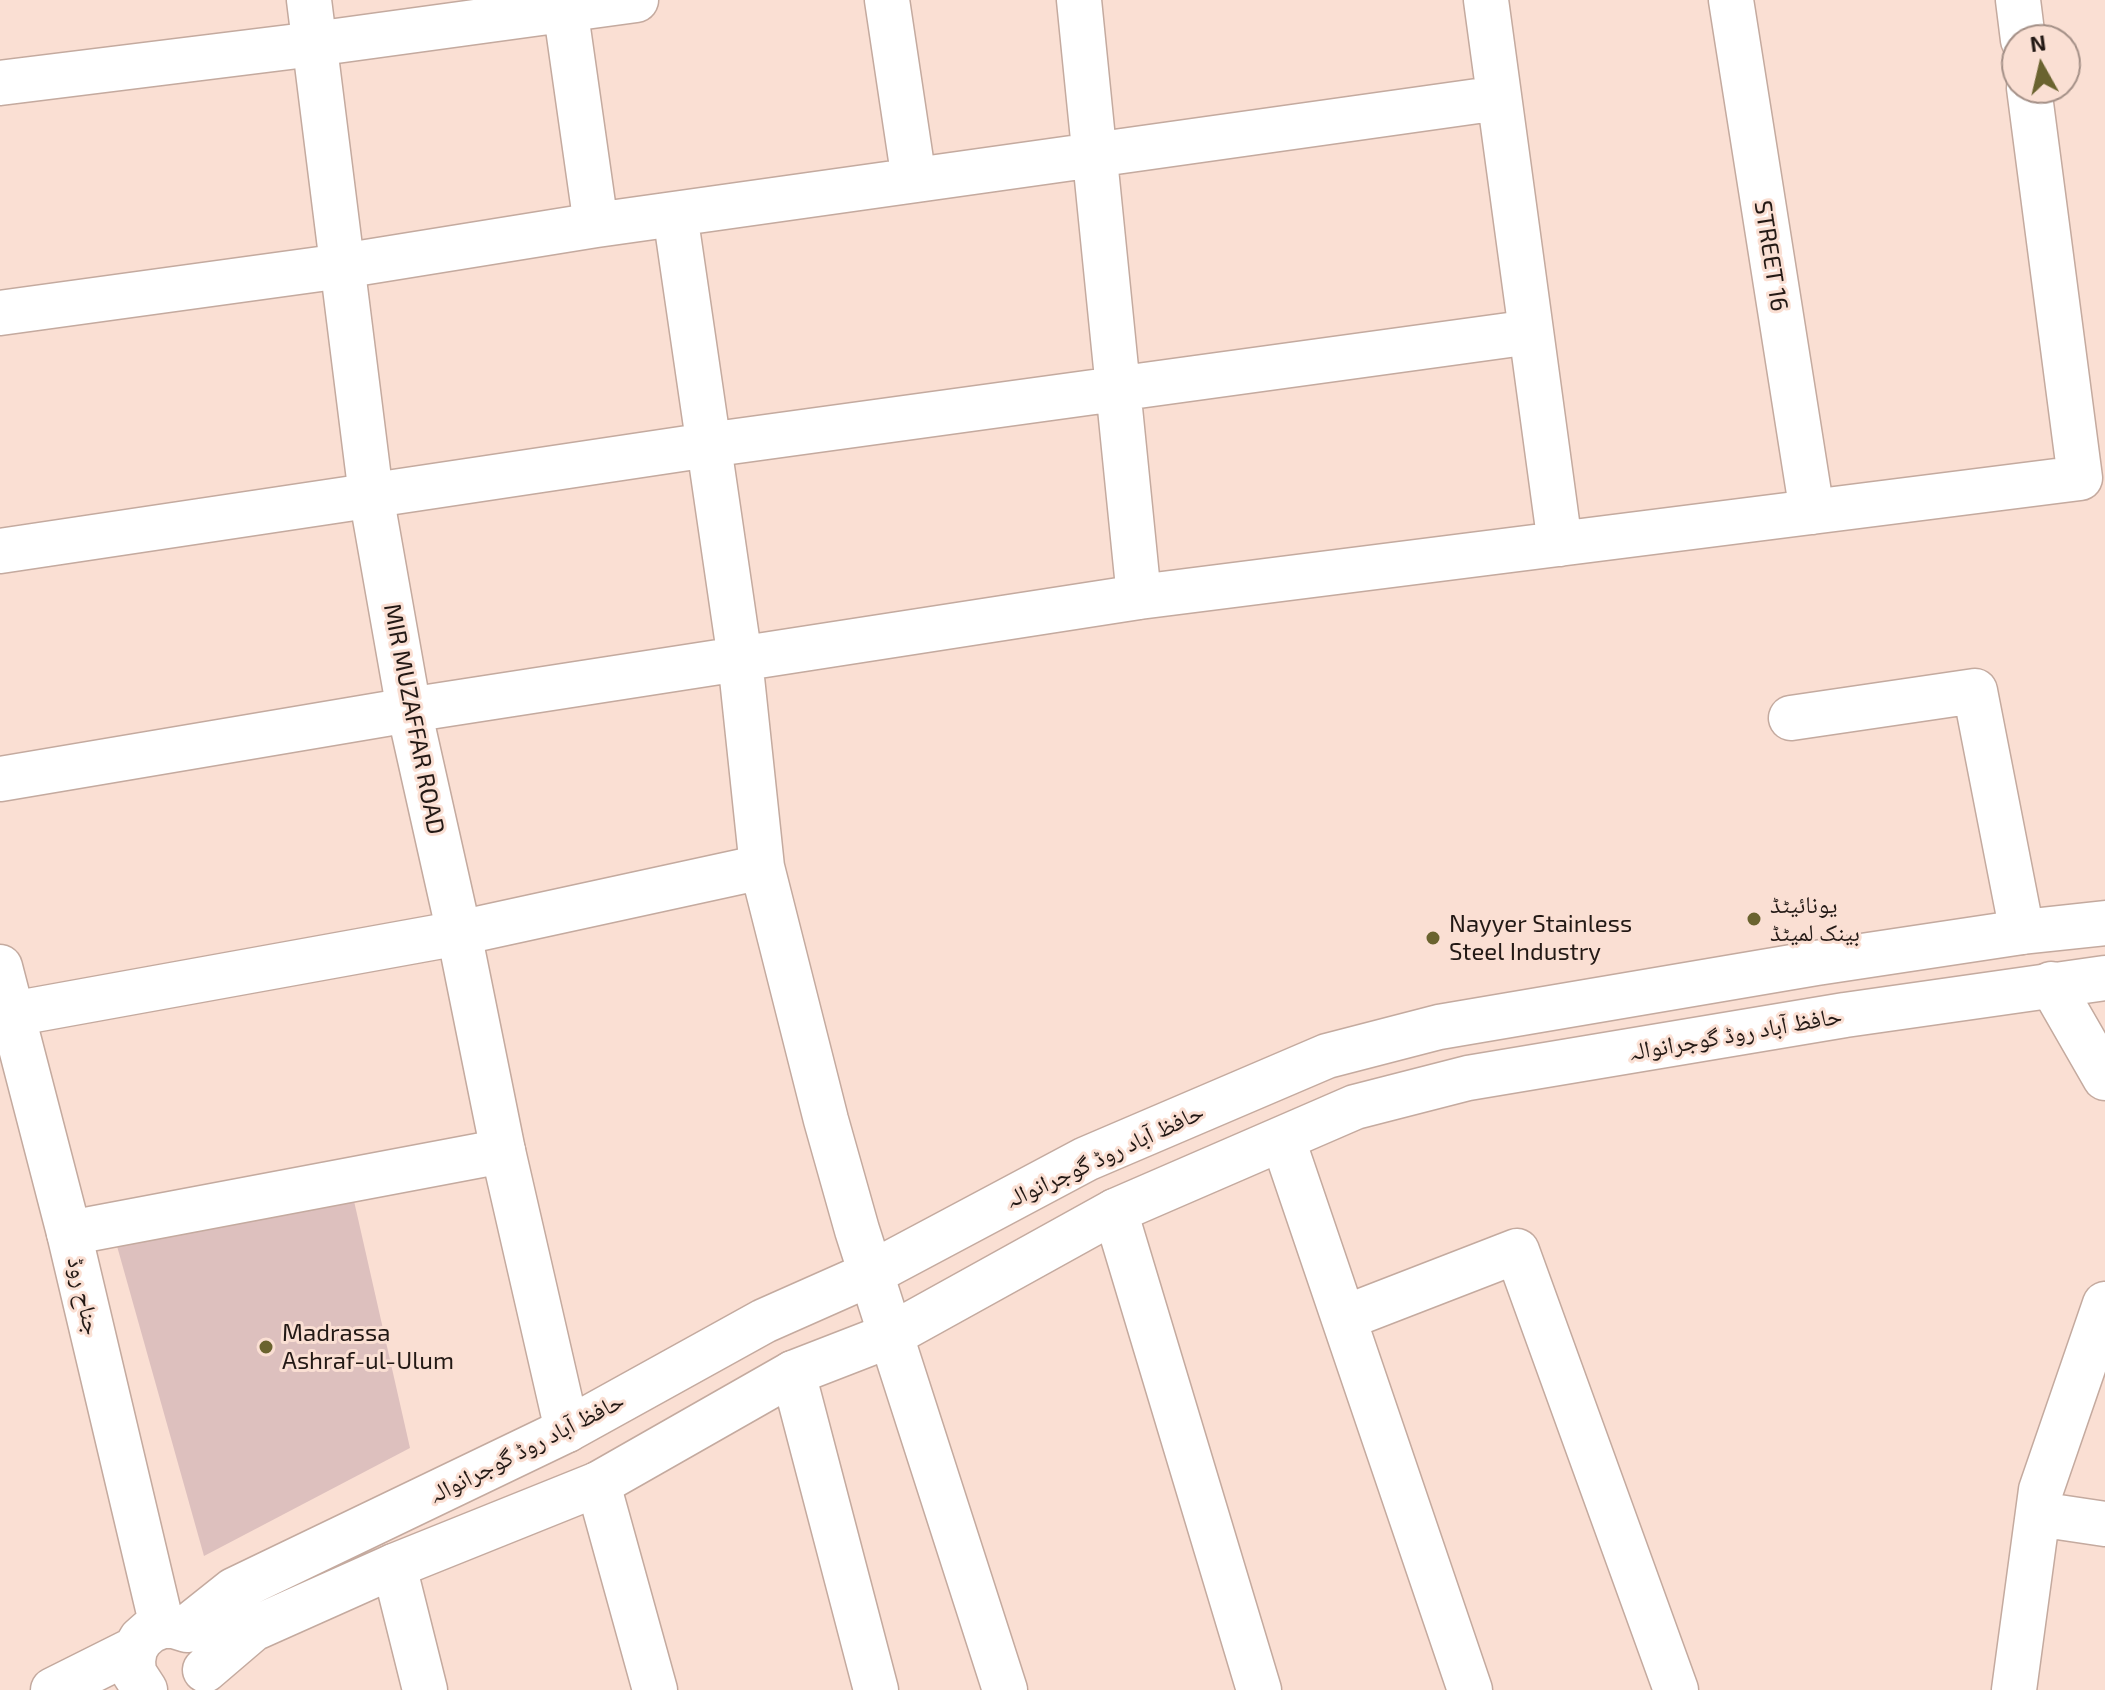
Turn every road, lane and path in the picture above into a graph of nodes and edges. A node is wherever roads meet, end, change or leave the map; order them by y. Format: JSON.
{"nodes":[{"id":1,"x":309,"y":0,"type":"edge"},
{"id":2,"x":636,"y":0,"type":"edge"},
{"id":3,"x":887,"y":0,"type":"edge"},
{"id":4,"x":1079,"y":0,"type":"edge"},
{"id":5,"x":1486,"y":0,"type":"edge"},
{"id":6,"x":1731,"y":0,"type":"edge"},
{"id":7,"x":2018,"y":0,"type":"edge"},
{"id":8,"x":565,"y":4,"type":"edge"},
{"id":9,"x":2021,"y":24,"type":"edge"},
{"id":10,"x":314,"y":44,"type":"junction"},
{"id":11,"x":0,"y":83,"type":"edge"},
{"id":12,"x":1499,"y":98,"type":"junction"},
{"id":13,"x":2031,"y":104,"type":"edge"},
{"id":14,"x":1095,"y":155,"type":"junction"},
{"id":15,"x":914,"y":180,"type":"junction"},
{"id":16,"x":675,"y":214,"type":"junction"},
{"id":17,"x":596,"y":225,"type":"junction"},
{"id":18,"x":342,"y":266,"type":"junction"},
{"id":19,"x":0,"y":313,"type":"edge"},
{"id":20,"x":1531,"y":332,"type":"junction"},
{"id":21,"x":1118,"y":387,"type":"junction"},
{"id":22,"x":708,"y":445,"type":"junction"},
{"id":23,"x":371,"y":495,"type":"junction"},
{"id":24,"x":1812,"y":512,"type":"junction"},
{"id":25,"x":1560,"y":544,"type":"junction"},
{"id":26,"x":0,"y":551,"type":"edge"},
{"id":27,"x":1139,"y":597,"type":"junction"},
{"id":28,"x":740,"y":659,"type":"junction"},
{"id":29,"x":409,"y":710,"type":"junction"},
{"id":30,"x":1791,"y":718,"type":"dead end"},
{"id":31,"x":0,"y":779,"type":"edge"},
{"id":32,"x":762,"y":867,"type":"junction"},
{"id":33,"x":2105,"y":923,"type":"edge"},
{"id":34,"x":2022,"y":932,"type":"junction"},
{"id":35,"x":459,"y":933,"type":"junction"},
{"id":36,"x":0,"y":967,"type":"edge"},
{"id":37,"x":2105,"y":978,"type":"edge"},
{"id":38,"x":2051,"y":984,"type":"junction"},
{"id":39,"x":12,"y":1014,"type":"junction"},
{"id":40,"x":2105,"y":1078,"type":"edge"},
{"id":41,"x":1283,"y":1140,"type":"junction"},
{"id":42,"x":503,"y":1151,"type":"junction"},
{"id":43,"x":1115,"y":1211,"type":"junction"},
{"id":44,"x":69,"y":1233,"type":"junction"},
{"id":45,"x":870,"y":1274,"type":"junction"},
{"id":46,"x":2105,"y":1304,"type":"edge"},
{"id":47,"x":1344,"y":1318,"type":"junction"},
{"id":48,"x":891,"y":1335,"type":"junction"},
{"id":49,"x":793,"y":1373,"type":"junction"},
{"id":50,"x":567,"y":1430,"type":"junction"},
{"id":51,"x":598,"y":1484,"type":"junction"},
{"id":52,"x":2038,"y":1514,"type":"junction"},
{"id":53,"x":2105,"y":1524,"type":"edge"},
{"id":54,"x":394,"y":1566,"type":"junction"},
{"id":55,"x":157,"y":1649,"type":"edge"},
{"id":56,"x":199,"y":1680,"type":"edge"},
{"id":57,"x":995,"y":1688,"type":"edge"},
{"id":58,"x":53,"y":1690,"type":"edge"},
{"id":59,"x":425,"y":1690,"type":"edge"},
{"id":60,"x":655,"y":1690,"type":"edge"},
{"id":61,"x":876,"y":1690,"type":"edge"},
{"id":62,"x":1259,"y":1690,"type":"edge"},
{"id":63,"x":1470,"y":1690,"type":"edge"},
{"id":64,"x":1676,"y":1690,"type":"edge"},
{"id":65,"x":2014,"y":1690,"type":"edge"}],
"edges":[{"from":1,"to":10,"type":"street","name":"MIR MUZAFFAR ROAD"},
{"from":2,"to":8,"type":"street"},
{"from":3,"to":15,"type":"street"},
{"from":4,"to":14,"type":"street"},
{"from":5,"to":12,"type":"street"},
{"from":6,"to":24,"type":"street","name":"STREET 16"},
{"from":7,"to":9,"type":"street"},
{"from":8,"to":10,"type":"street"},
{"from":8,"to":17,"type":"street"},
{"from":10,"to":11,"type":"street"},
{"from":10,"to":18,"type":"street","name":"MIR MUZAFFAR ROAD"},
{"from":12,"to":14,"type":"street"},
{"from":12,"to":20,"type":"street"},
{"from":13,"to":24,"type":"street"},
{"from":14,"to":15,"type":"street"},
{"from":14,"to":21,"type":"street"},
{"from":15,"to":16,"type":"street"},
{"from":16,"to":17,"type":"street"},
{"from":16,"to":22,"type":"street"},
{"from":17,"to":18,"type":"street"},
{"from":18,"to":19,"type":"street"},
{"from":18,"to":23,"type":"street","name":"MIR MUZAFFAR ROAD"},
{"from":20,"to":21,"type":"street"},
{"from":20,"to":25,"type":"street"},
{"from":21,"to":22,"type":"street"},
{"from":21,"to":27,"type":"street"},
{"from":22,"to":23,"type":"street"},
{"from":22,"to":28,"type":"street"},
{"from":23,"to":26,"type":"street"},
{"from":23,"to":29,"type":"street","name":"MIR MUZAFFAR ROAD"},
{"from":24,"to":25,"type":"street"},
{"from":25,"to":27,"type":"street"},
{"from":27,"to":28,"type":"street"},
{"from":28,"to":29,"type":"street"},
{"from":28,"to":32,"type":"street"},
{"from":29,"to":31,"type":"street"},
{"from":29,"to":35,"type":"street","name":"MIR MUZAFFAR ROAD"},
{"from":30,"to":34,"type":"street"},
{"from":32,"to":35,"type":"street"},
{"from":32,"to":45,"type":"street"},
{"from":33,"to":34,"type":"street","name":"حافظ آباد روڈ گوجرانوالہ"},
{"from":34,"to":45,"type":"street","name":"حافظ آباد روڈ گوجرانوالہ"},
{"from":35,"to":39,"type":"street"},
{"from":35,"to":42,"type":"street","name":"MIR MUZAFFAR ROAD"},
{"from":36,"to":39,"type":"street","name":"جناح روڈ"},
{"from":37,"to":38,"type":"street","name":"حافظ آباد روڈ گوجرانوالہ"},
{"from":38,"to":40,"type":"street"},
{"from":38,"to":41,"type":"street","name":"حافظ آباد روڈ گوجرانوالہ"},
{"from":39,"to":44,"type":"street","name":"جناح روڈ"},
{"from":41,"to":43,"type":"street","name":"حافظ آباد روڈ گوجرانوالہ"},
{"from":41,"to":47,"type":"street"},
{"from":42,"to":44,"type":"street"},
{"from":42,"to":50,"type":"street","name":"MIR MUZAFFAR ROAD"},
{"from":43,"to":48,"type":"street","name":"حافظ آباد روڈ گوجرانوالہ"},
{"from":43,"to":62,"type":"street"},
{"from":44,"to":55,"type":"street","name":"جناح روڈ"},
{"from":45,"to":48,"type":"street"},
{"from":45,"to":50,"type":"street","name":"حافظ آباد روڈ گوجرانوالہ"},
{"from":46,"to":52,"type":"street"},
{"from":47,"to":63,"type":"street"},
{"from":47,"to":64,"type":"street"},
{"from":48,"to":49,"type":"street","name":"حافظ آباد روڈ گوجرانوالہ"},
{"from":48,"to":57,"type":"street"},
{"from":49,"to":51,"type":"street","name":"حافظ آباد روڈ گوجرانوالہ"},
{"from":49,"to":61,"type":"street"},
{"from":50,"to":55,"type":"street","name":"حافظ آباد روڈ گوجرانوالہ"},
{"from":51,"to":54,"type":"street","name":"حافظ آباد روڈ گوجرانوالہ"},
{"from":51,"to":60,"type":"street"},
{"from":52,"to":53,"type":"street"},
{"from":52,"to":65,"type":"street"},
{"from":54,"to":56,"type":"street","name":"حافظ آباد روڈ گوجرانوالہ"},
{"from":54,"to":59,"type":"street"},
{"from":55,"to":56,"type":"street","name":"جناح روڈ"},
{"from":55,"to":58,"type":"street","name":"حافظ آباد روڈ گوجرانوالہ"}]}
